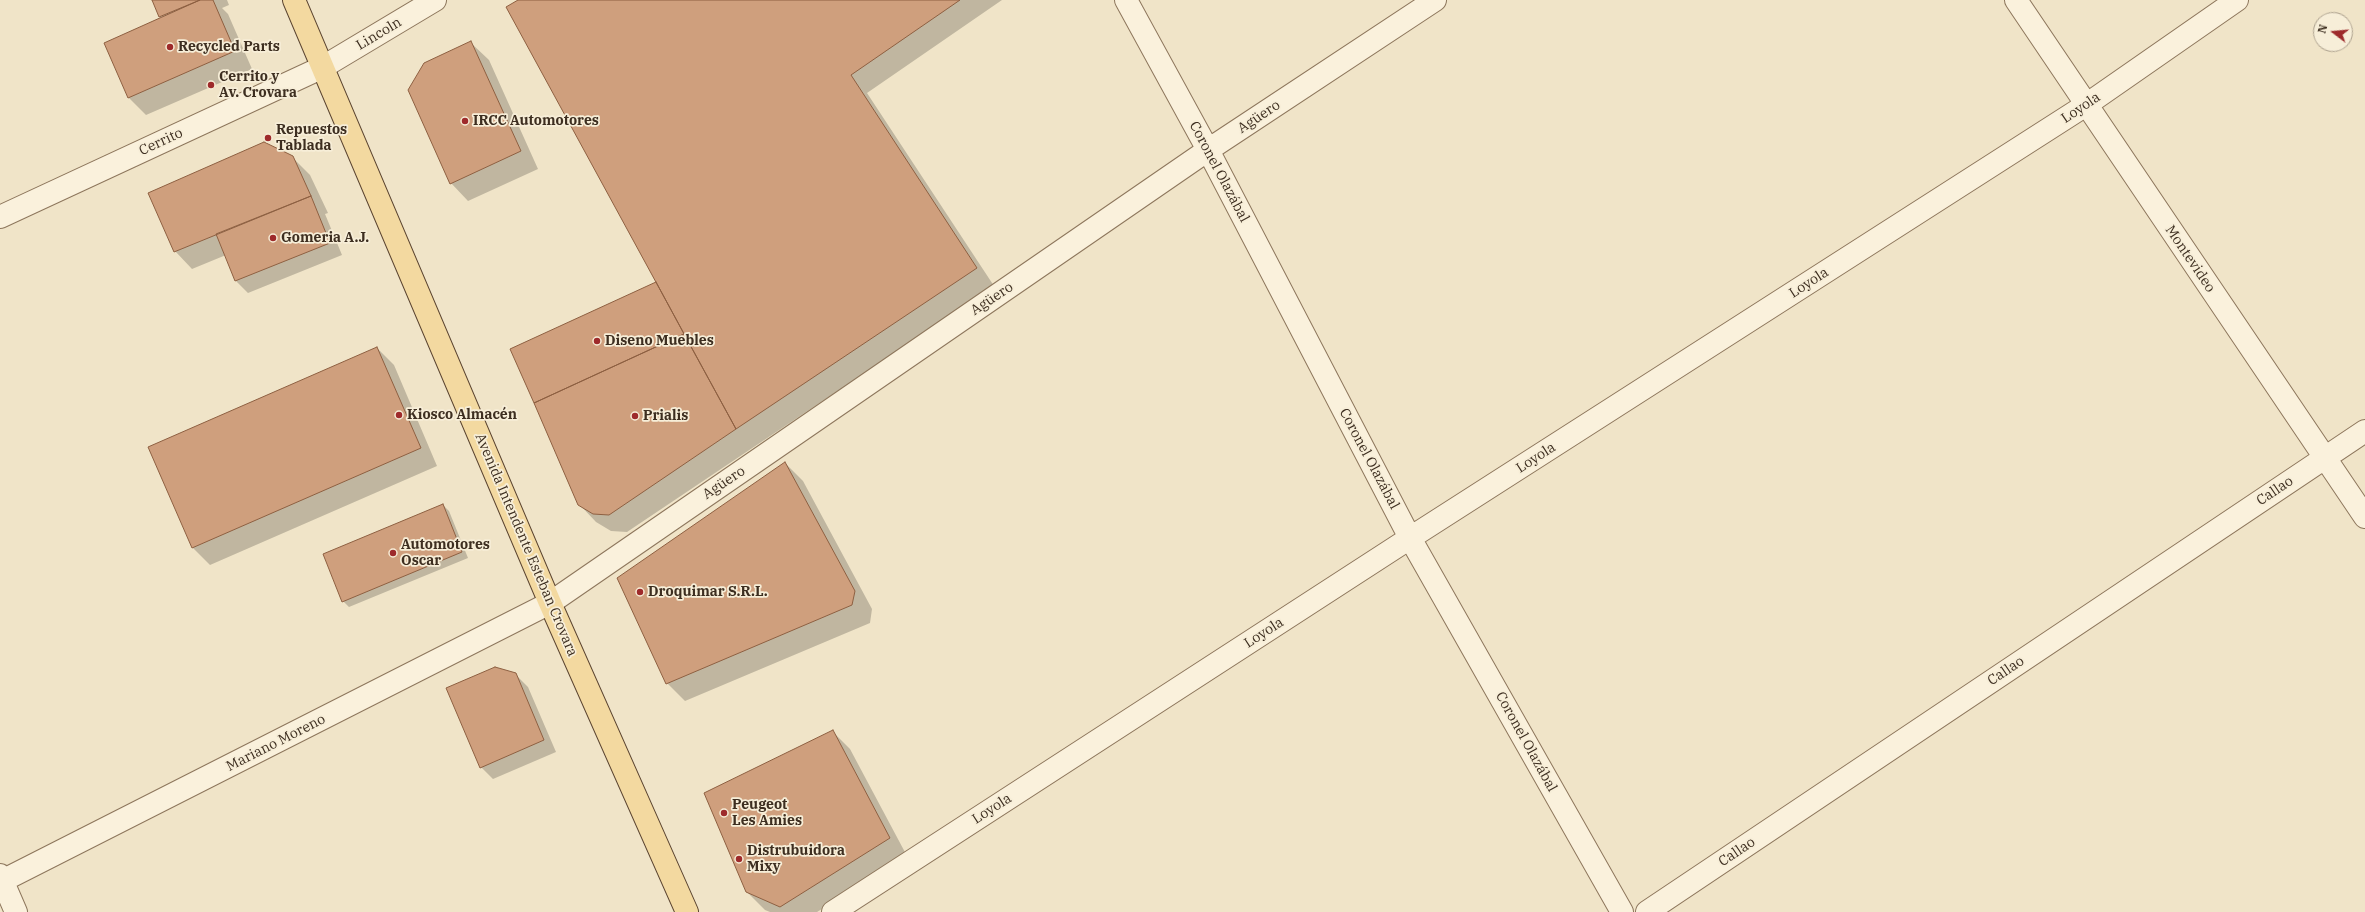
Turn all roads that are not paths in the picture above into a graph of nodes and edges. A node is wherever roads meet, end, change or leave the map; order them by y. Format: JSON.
{"nodes":[{"id":1,"x":294,"y":0,"type":"edge"},
{"id":2,"x":435,"y":0,"type":"edge"},
{"id":3,"x":1126,"y":0,"type":"edge"},
{"id":4,"x":1435,"y":0,"type":"edge"},
{"id":5,"x":2016,"y":0,"type":"edge"},
{"id":6,"x":2237,"y":0,"type":"edge"},
{"id":7,"x":323,"y":67,"type":"junction"},
{"id":8,"x":2086,"y":105,"type":"junction"},
{"id":9,"x":1208,"y":150,"type":"junction"},
{"id":10,"x":0,"y":217,"type":"edge"},
{"id":11,"x":2365,"y":431,"type":"edge"},
{"id":12,"x":2325,"y":458,"type":"junction"},
{"id":13,"x":2365,"y":517,"type":"edge"},
{"id":14,"x":1410,"y":538,"type":"junction"},
{"id":15,"x":550,"y":603,"type":"junction"},
{"id":16,"x":1,"y":879,"type":"edge"},
{"id":17,"x":16,"y":912,"type":"edge"},
{"id":18,"x":687,"y":912,"type":"edge"},
{"id":19,"x":833,"y":912,"type":"edge"},
{"id":20,"x":1622,"y":912,"type":"edge"},
{"id":21,"x":1647,"y":912,"type":"edge"}],
"edges":[{"from":1,"to":7,"type":"main road","name":"Avenida Intendente Esteban Crovara"},
{"from":2,"to":7,"type":"street","name":"Lincoln"},
{"from":3,"to":9,"type":"street","name":"Coronel Olazábal"},
{"from":4,"to":9,"type":"street","name":"Agüero"},
{"from":5,"to":8,"type":"street","name":"Montevideo"},
{"from":6,"to":8,"type":"street","name":"Loyola"},
{"from":7,"to":10,"type":"street","name":"Cerrito"},
{"from":7,"to":15,"type":"main road","name":"Avenida Intendente Esteban Crovara"},
{"from":8,"to":12,"type":"street","name":"Montevideo"},
{"from":8,"to":14,"type":"street","name":"Loyola"},
{"from":9,"to":14,"type":"street","name":"Coronel Olazábal"},
{"from":9,"to":15,"type":"street","name":"Agüero"},
{"from":11,"to":12,"type":"street","name":"Callao"},
{"from":12,"to":13,"type":"street","name":"Montevideo"},
{"from":12,"to":21,"type":"street","name":"Callao"},
{"from":14,"to":19,"type":"street","name":"Loyola"},
{"from":14,"to":20,"type":"street","name":"Coronel Olazábal"},
{"from":15,"to":16,"type":"street","name":"Mariano Moreno"},
{"from":15,"to":18,"type":"main road","name":"Avenida Intendente Esteban Crovara"},
{"from":16,"to":17,"type":"street"}]}
